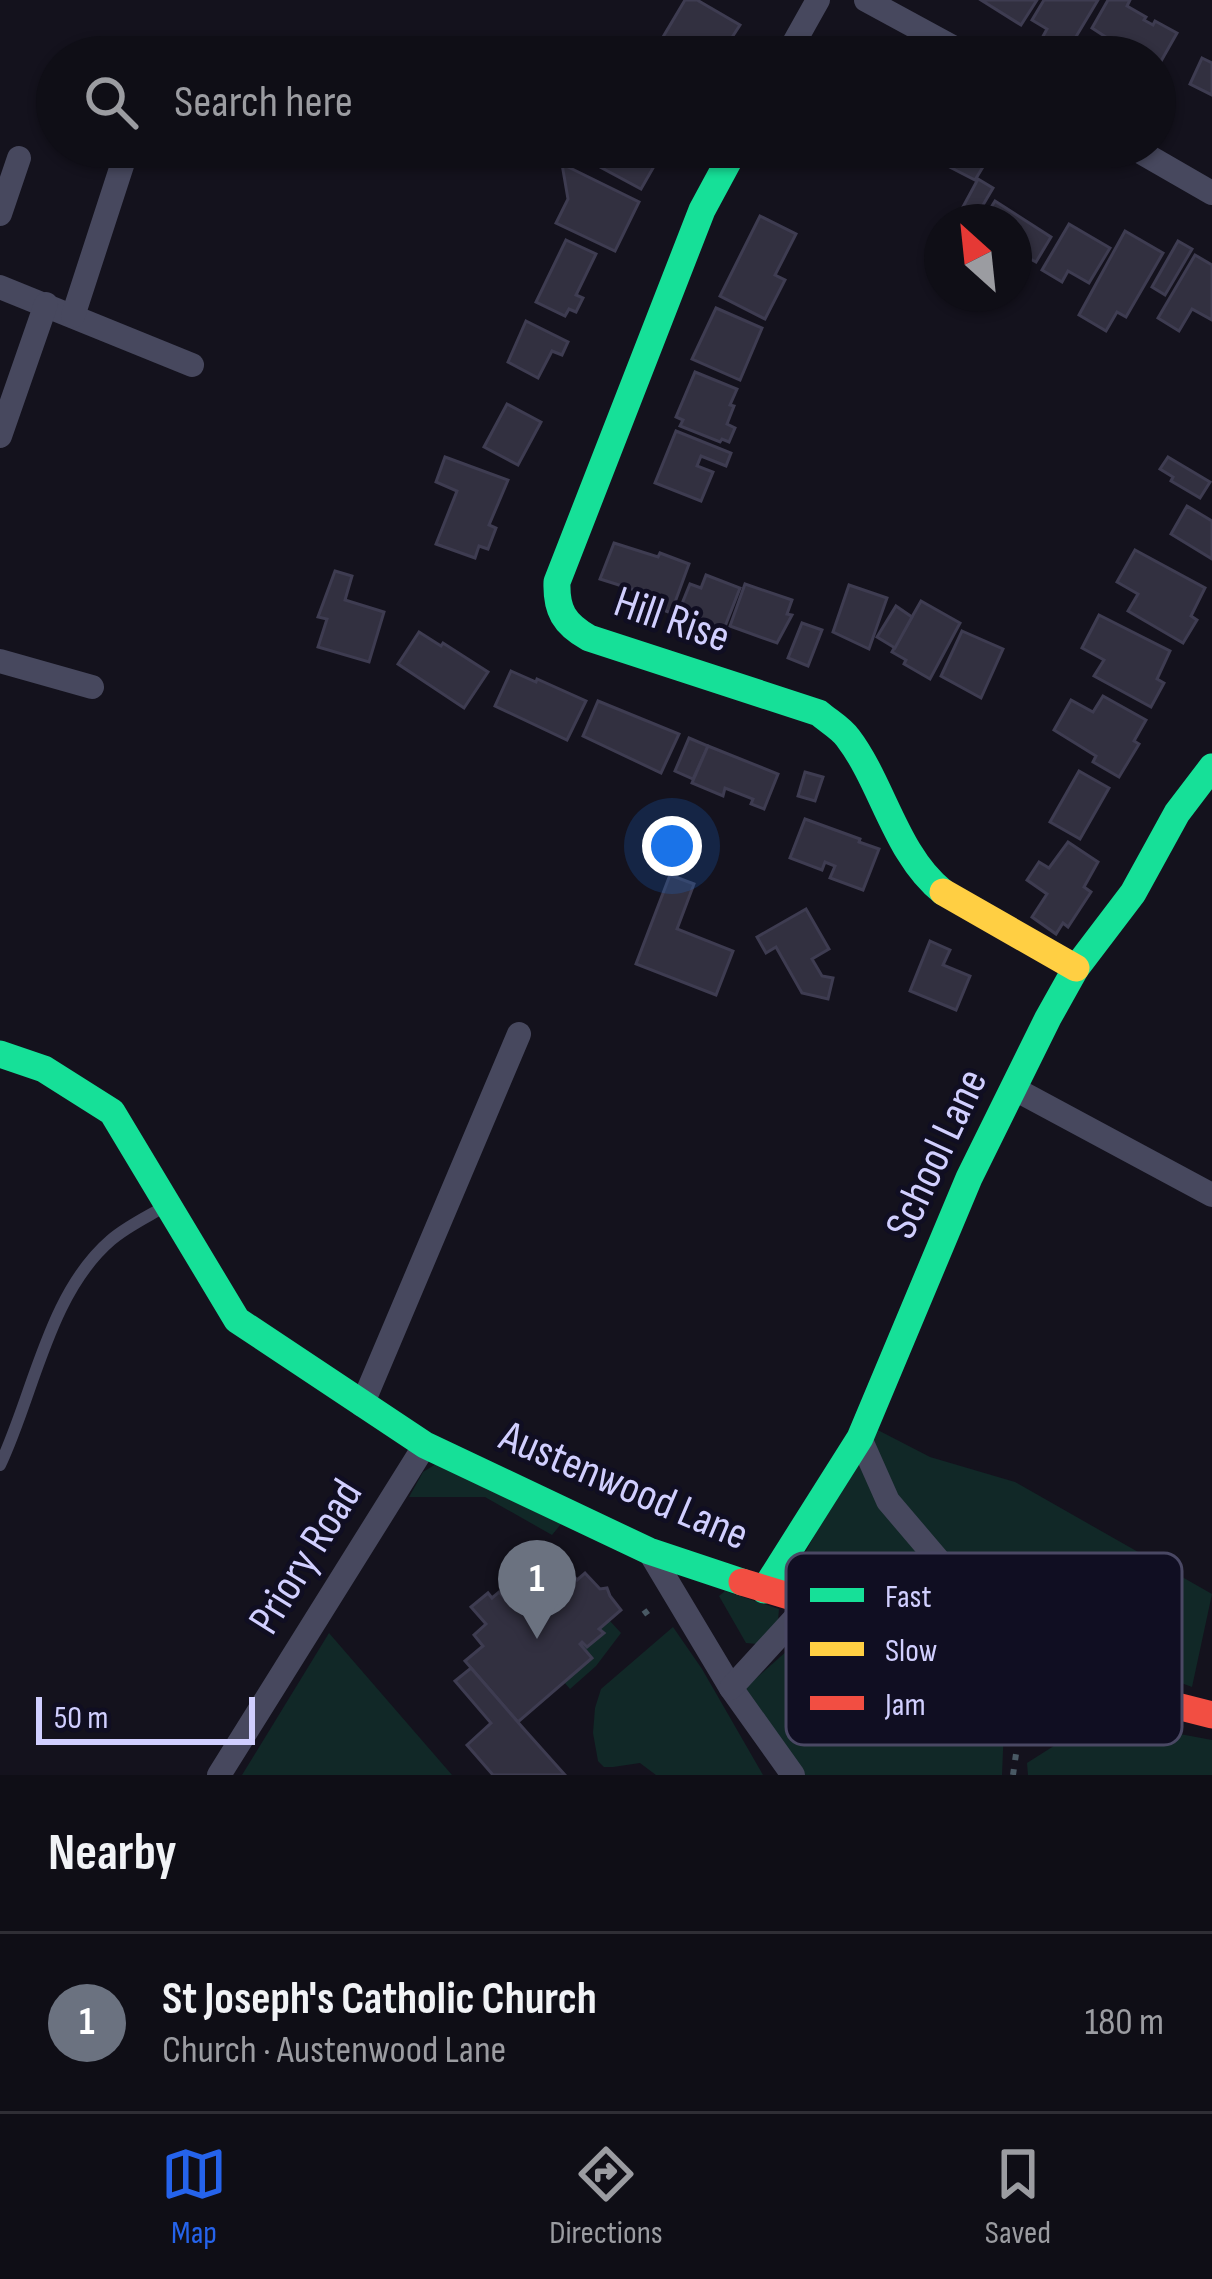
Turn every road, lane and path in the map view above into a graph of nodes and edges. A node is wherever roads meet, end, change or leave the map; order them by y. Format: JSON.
{"nodes":[{"id":1,"x":818,"y":0,"type":"edge"},
{"id":2,"x":866,"y":0,"type":"edge"},
{"id":3,"x":798,"y":36,"type":"edge"},
{"id":4,"x":932,"y":36,"type":"edge"},
{"id":5,"x":19,"y":158,"type":"dead end"},
{"id":6,"x":121,"y":168,"type":"edge"},
{"id":7,"x":724,"y":168,"type":"edge"},
{"id":8,"x":1169,"y":168,"type":"edge"},
{"id":9,"x":1212,"y":193,"type":"edge"},
{"id":10,"x":0,"y":214,"type":"edge"},
{"id":11,"x":0,"y":286,"type":"edge"},
{"id":12,"x":46,"y":304,"type":"junction"},
{"id":13,"x":73,"y":316,"type":"junction"},
{"id":14,"x":192,"y":365,"type":"dead end"},
{"id":15,"x":0,"y":436,"type":"edge"},
{"id":16,"x":0,"y":661,"type":"edge"},
{"id":17,"x":92,"y":687,"type":"dead end"},
{"id":18,"x":1212,"y":767,"type":"edge"},
{"id":19,"x":1076,"y":968,"type":"junction"},
{"id":20,"x":519,"y":1034,"type":"dead end"},
{"id":21,"x":0,"y":1054,"type":"edge"},
{"id":22,"x":1013,"y":1088,"type":"junction"},
{"id":23,"x":1212,"y":1195,"type":"edge"},
{"id":24,"x":168,"y":1205,"type":"junction"},
{"id":25,"x":362,"y":1405,"type":"junction"},
{"id":26,"x":860,"y":1438,"type":"junction"},
{"id":27,"x":425,"y":1445,"type":"junction"},
{"id":28,"x":0,"y":1465,"type":"edge"},
{"id":29,"x":650,"y":1552,"type":"junction"},
{"id":30,"x":787,"y":1553,"type":"edge"},
{"id":31,"x":931,"y":1553,"type":"edge"},
{"id":32,"x":786,"y":1554,"type":"edge"},
{"id":33,"x":764,"y":1589,"type":"junction"},
{"id":34,"x":786,"y":1596,"type":"edge"},
{"id":35,"x":644,"y":1610,"type":"dead end"},
{"id":36,"x":650,"y":1618,"type":"dead end"},
{"id":37,"x":786,"y":1628,"type":"edge"},
{"id":38,"x":731,"y":1688,"type":"junction"},
{"id":39,"x":1182,"y":1707,"type":"edge"},
{"id":40,"x":1212,"y":1715,"type":"edge"},
{"id":41,"x":1017,"y":1745,"type":"edge"},
{"id":42,"x":219,"y":1775,"type":"edge"},
{"id":43,"x":794,"y":1775,"type":"edge"},
{"id":44,"x":1013,"y":1775,"type":"edge"}],
"edges":[{"from":1,"to":3,"type":"street"},
{"from":2,"to":4,"type":"street"},
{"from":5,"to":10,"type":"street"},
{"from":6,"to":13,"type":"street"},
{"from":7,"to":19,"type":"street","name":"Hill Rise"},
{"from":8,"to":9,"type":"street"},
{"from":11,"to":12,"type":"street"},
{"from":12,"to":13,"type":"street"},
{"from":12,"to":15,"type":"street"},
{"from":13,"to":14,"type":"street"},
{"from":16,"to":17,"type":"street"},
{"from":18,"to":19,"type":"street","name":"School Lane"},
{"from":19,"to":22,"type":"street","name":"School Lane"},
{"from":20,"to":25,"type":"street"},
{"from":21,"to":24,"type":"street","name":"Austenwood Lane"},
{"from":22,"to":23,"type":"street"},
{"from":22,"to":26,"type":"street","name":"School Lane"},
{"from":24,"to":25,"type":"street","name":"Austenwood Lane"},
{"from":24,"to":28,"type":"lane"},
{"from":25,"to":27,"type":"street","name":"Austenwood Lane"},
{"from":26,"to":30,"type":"street","name":"School Lane"},
{"from":26,"to":31,"type":"street"},
{"from":27,"to":29,"type":"street","name":"Austenwood Lane"},
{"from":27,"to":42,"type":"street","name":"Priory Road"},
{"from":29,"to":33,"type":"street","name":"Austenwood Lane"},
{"from":29,"to":38,"type":"street"},
{"from":32,"to":33,"type":"street","name":"School Lane"},
{"from":33,"to":34,"type":"street","name":"Austenwood Lane"},
{"from":35,"to":36,"type":"path"},
{"from":37,"to":38,"type":"street"},
{"from":38,"to":43,"type":"street"},
{"from":39,"to":40,"type":"street","name":"Austenwood Lane"},
{"from":41,"to":44,"type":"path"}]}
